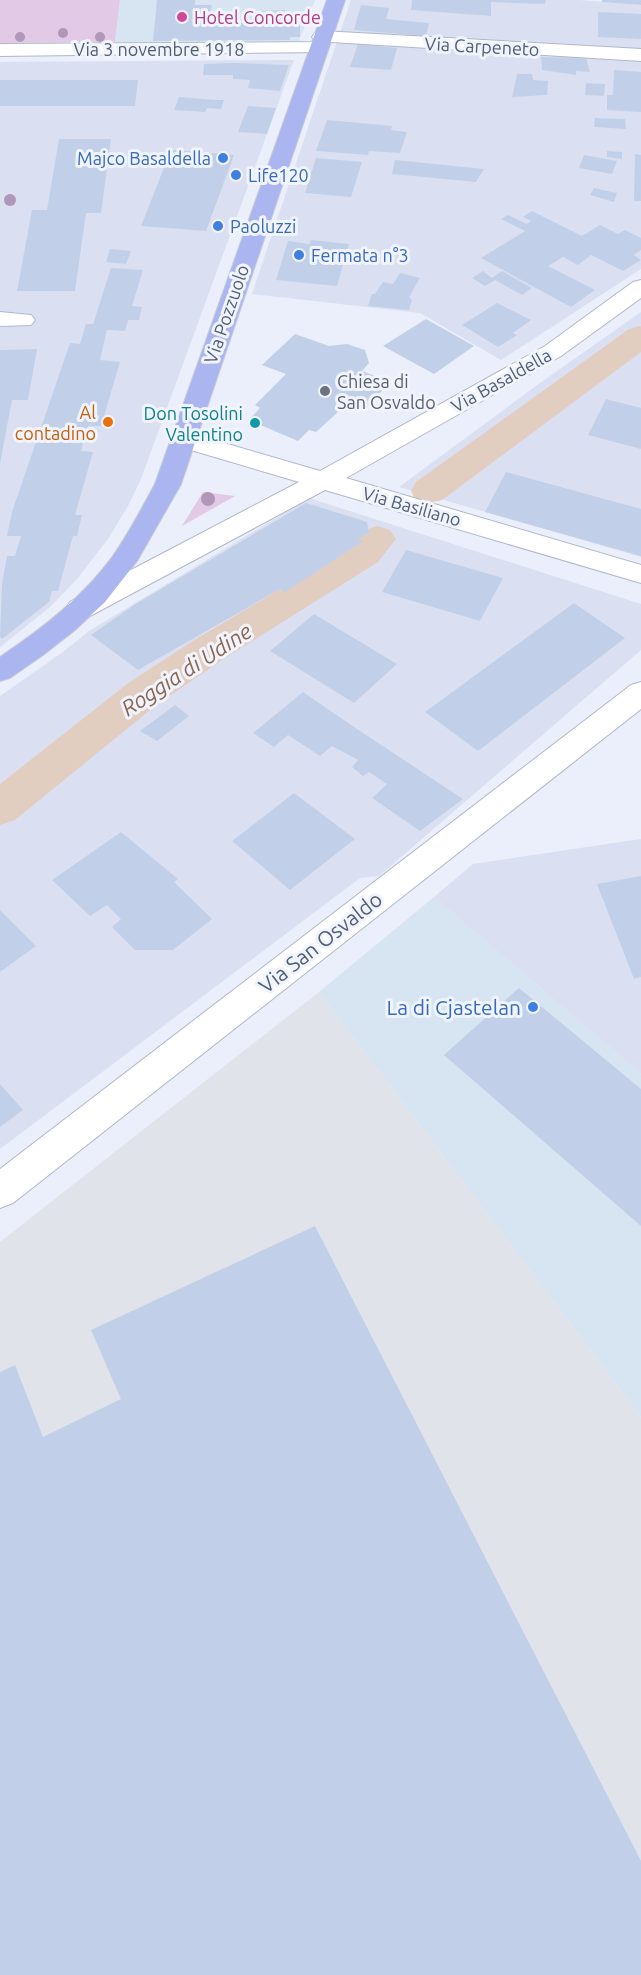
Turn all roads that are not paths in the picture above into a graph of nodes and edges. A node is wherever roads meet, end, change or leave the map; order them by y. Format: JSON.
{"nodes":[{"id":1,"x":336,"y":0,"type":"edge"},
{"id":2,"x":320,"y":43,"type":"junction"},
{"id":3,"x":0,"y":50,"type":"edge"},
{"id":4,"x":641,"y":55,"type":"edge"},
{"id":5,"x":641,"y":287,"type":"edge"},
{"id":6,"x":0,"y":319,"type":"edge"},
{"id":7,"x":23,"y":320,"type":"dead end"},
{"id":8,"x":183,"y":439,"type":"junction"},
{"id":9,"x":322,"y":480,"type":"junction"},
{"id":10,"x":641,"y":574,"type":"edge"},
{"id":11,"x":80,"y":609,"type":"junction"},
{"id":12,"x":0,"y":670,"type":"edge"},
{"id":13,"x":641,"y":693,"type":"edge"},
{"id":14,"x":0,"y":1191,"type":"edge"}],
"edges":[{"from":1,"to":2,"type":"main road","name":"Via Pozzuolo"},
{"from":2,"to":3,"type":"street","name":"Via 3 novembre 1918"},
{"from":2,"to":4,"type":"street","name":"Via Carpeneto"},
{"from":2,"to":8,"type":"main road","name":"Via Pozzuolo"},
{"from":5,"to":9,"type":"street","name":"Via Basaldella"},
{"from":6,"to":7,"type":"street"},
{"from":8,"to":9,"type":"street","name":"Via Basiliano"},
{"from":8,"to":11,"type":"main road","name":"Via Pozzuolo"},
{"from":9,"to":10,"type":"street","name":"Via Basiliano"},
{"from":9,"to":11,"type":"street","name":"Via Pozzuolo"},
{"from":11,"to":12,"type":"main road","name":"Via Pozzuolo"},
{"from":13,"to":14,"type":"street","name":"Via San Osvaldo"}]}
